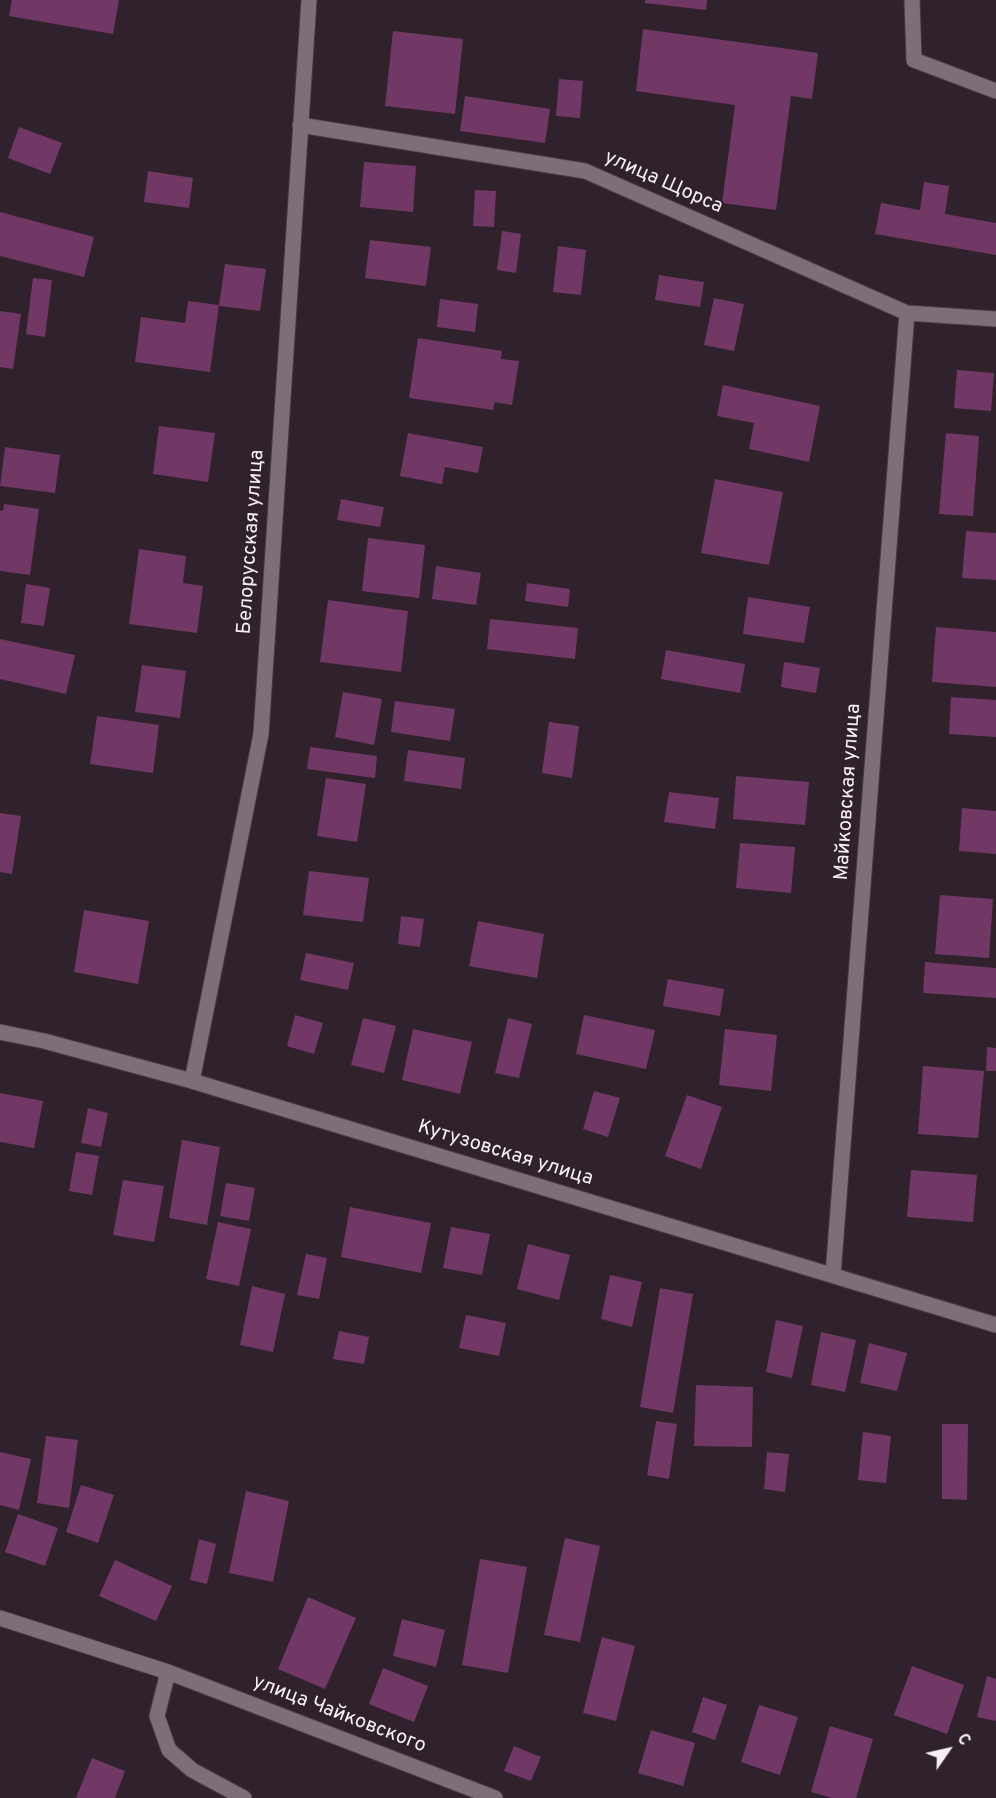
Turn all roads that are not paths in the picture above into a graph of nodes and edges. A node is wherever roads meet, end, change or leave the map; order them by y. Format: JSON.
{"nodes":[{"id":1,"x":309,"y":0,"type":"edge"},
{"id":2,"x":912,"y":0,"type":"edge"},
{"id":3,"x":996,"y":92,"type":"edge"},
{"id":4,"x":300,"y":125,"type":"junction"},
{"id":5,"x":907,"y":313,"type":"junction"},
{"id":6,"x":996,"y":319,"type":"edge"},
{"id":7,"x":0,"y":1032,"type":"edge"},
{"id":8,"x":192,"y":1081,"type":"junction"},
{"id":9,"x":833,"y":1275,"type":"junction"},
{"id":10,"x":996,"y":1324,"type":"edge"},
{"id":11,"x":0,"y":1618,"type":"edge"},
{"id":12,"x":168,"y":1672,"type":"junction"},
{"id":13,"x":244,"y":1798,"type":"edge"},
{"id":14,"x":495,"y":1798,"type":"edge"}],
"edges":[{"from":1,"to":4,"type":"street","name":"Белорусская улица"},
{"from":2,"to":3,"type":"street"},
{"from":4,"to":5,"type":"street","name":"улица Щорса"},
{"from":4,"to":8,"type":"street","name":"Белорусская улица"},
{"from":5,"to":6,"type":"street","name":"улица Щорса"},
{"from":5,"to":9,"type":"street","name":"Майковская улица"},
{"from":7,"to":8,"type":"street","name":"Кутузовская улица"},
{"from":8,"to":9,"type":"street","name":"Кутузовская улица"},
{"from":9,"to":10,"type":"street","name":"Кутузовская улица"},
{"from":11,"to":12,"type":"street","name":"улица Чайковского"},
{"from":12,"to":13,"type":"street"},
{"from":12,"to":14,"type":"street","name":"улица Чайковского"}]}
